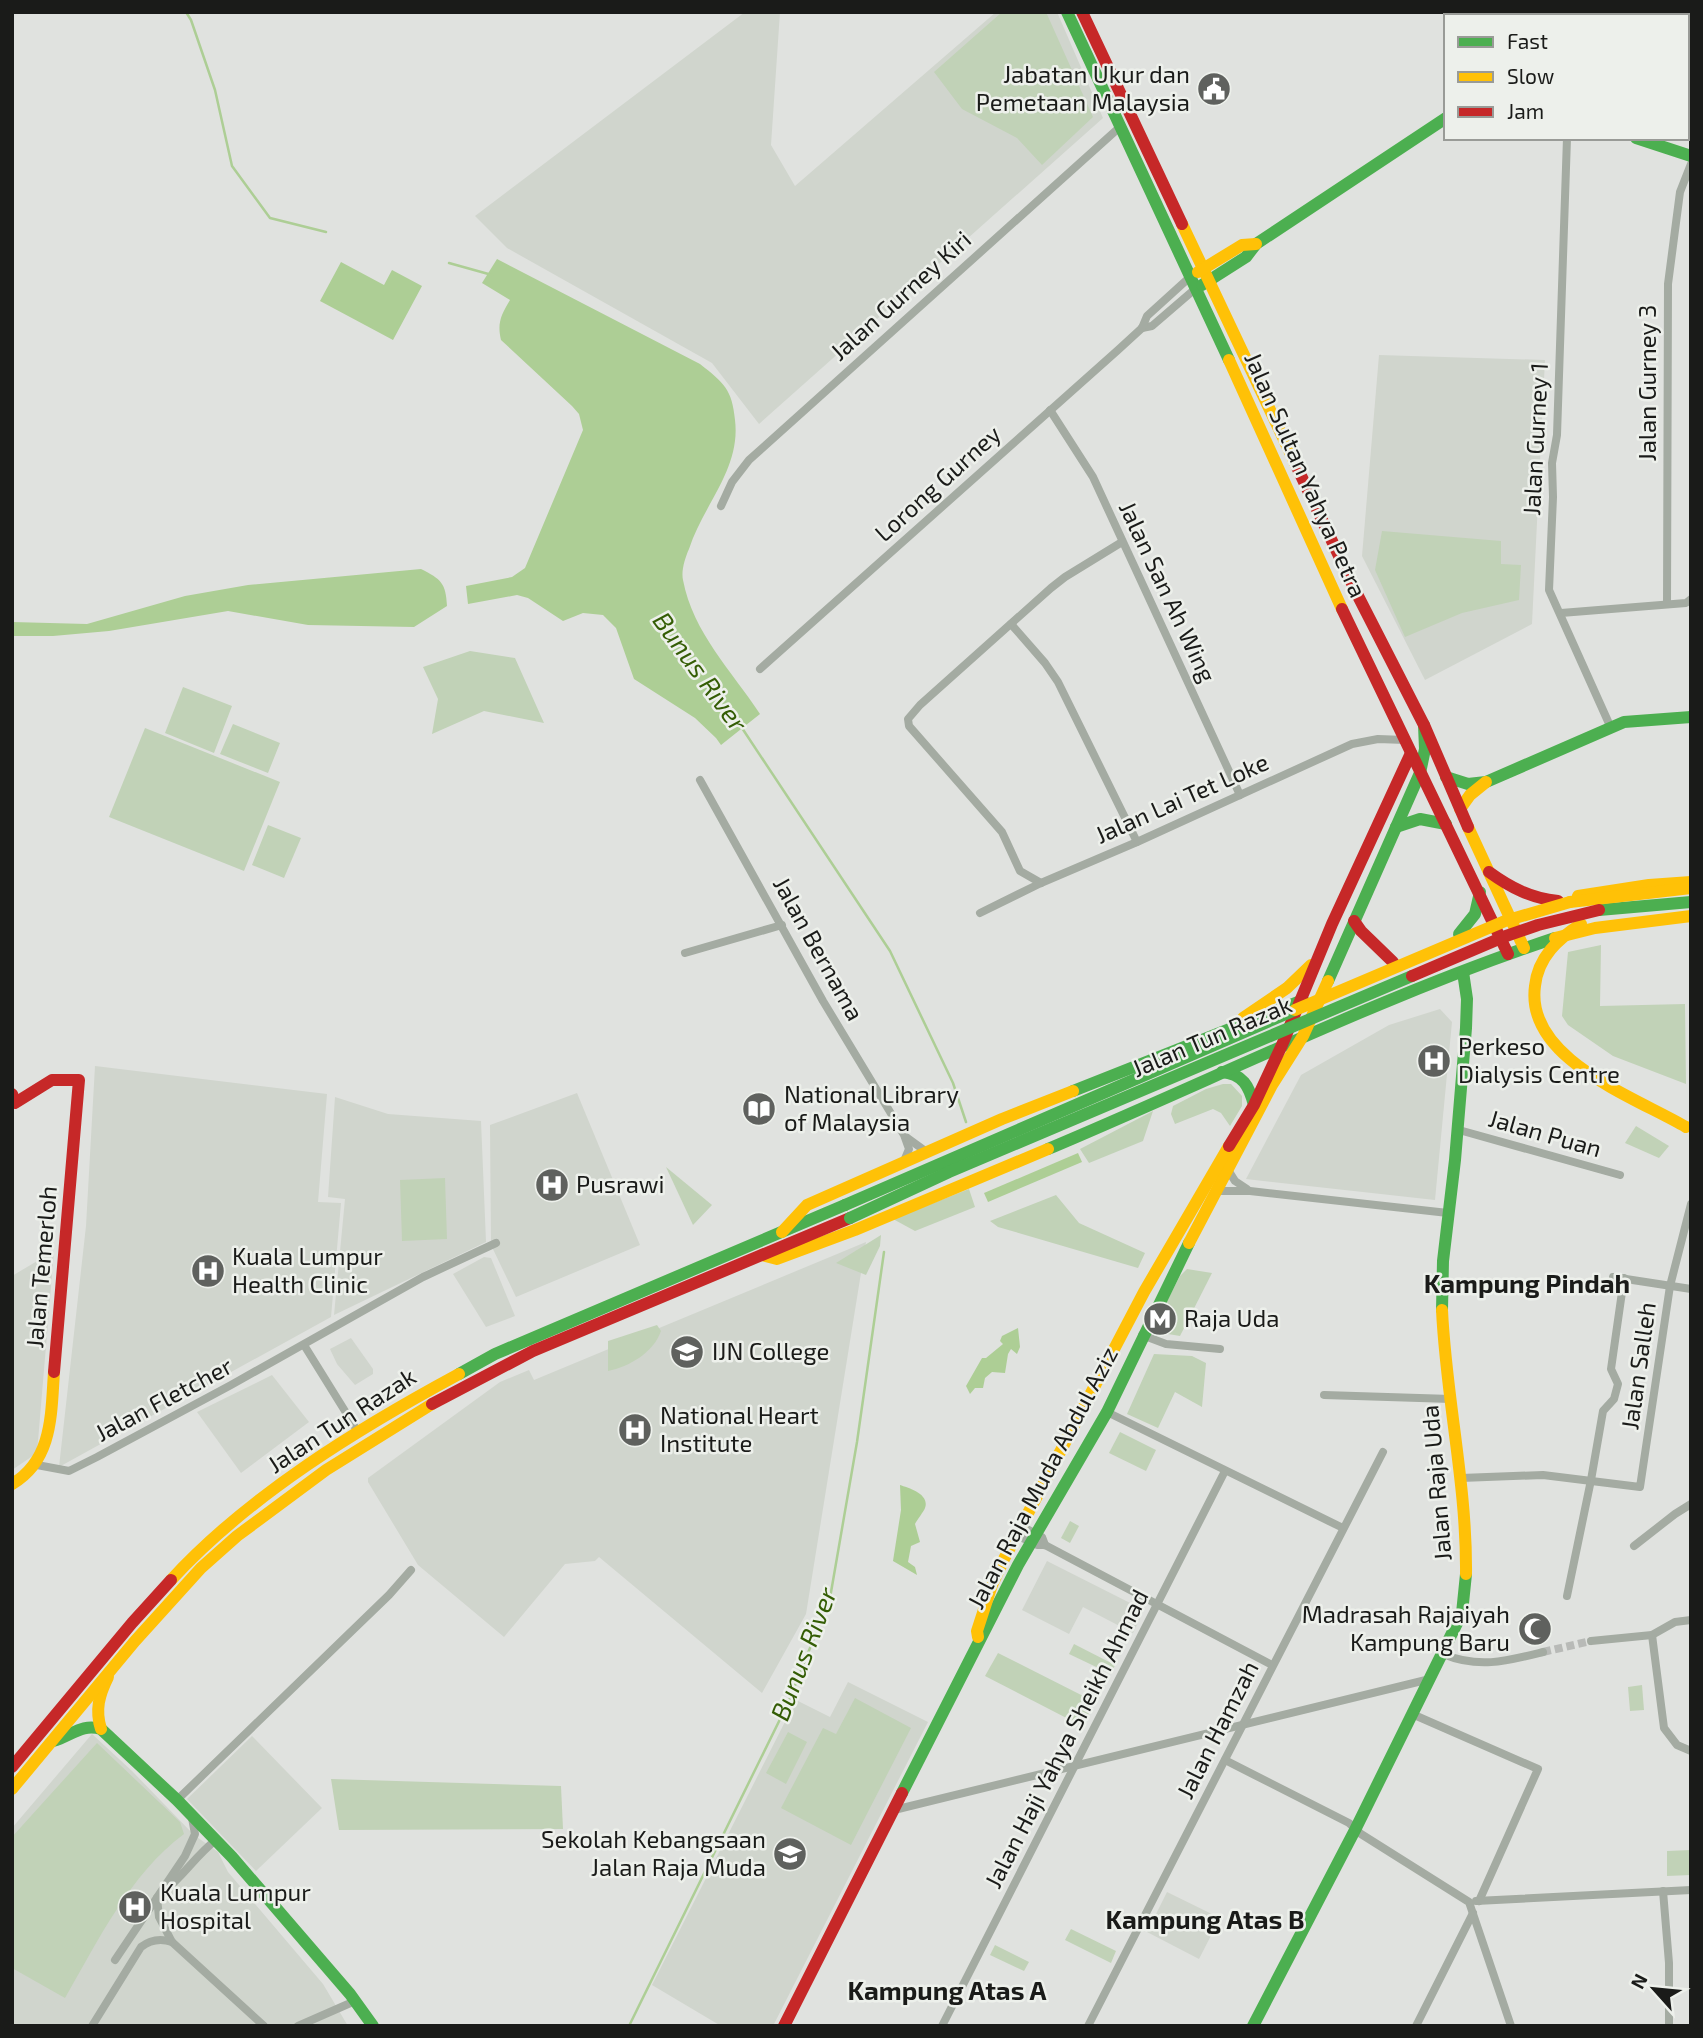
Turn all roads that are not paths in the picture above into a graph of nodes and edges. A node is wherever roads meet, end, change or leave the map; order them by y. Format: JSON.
{"nodes":[{"id":1,"x":1067,"y":12,"type":"edge"},
{"id":2,"x":1083,"y":12,"type":"edge"},
{"id":3,"x":1444,"y":119,"type":"edge"},
{"id":4,"x":1121,"y":126,"type":"junction"},
{"id":5,"x":1567,"y":140,"type":"edge"},
{"id":6,"x":1642,"y":140,"type":"edge"},
{"id":7,"x":1691,"y":156,"type":"edge"},
{"id":8,"x":1691,"y":164,"type":"edge"},
{"id":9,"x":1205,"y":275,"type":"junction"},
{"id":10,"x":1193,"y":283,"type":"junction"},
{"id":11,"x":1142,"y":328,"type":"junction"},
{"id":12,"x":1050,"y":410,"type":"junction"},
{"id":13,"x":721,"y":506,"type":"dead end"},
{"id":14,"x":1122,"y":542,"type":"junction"},
{"id":15,"x":1691,"y":599,"type":"edge"},
{"id":16,"x":1667,"y":604,"type":"junction"},
{"id":17,"x":1560,"y":613,"type":"junction"},
{"id":18,"x":1011,"y":624,"type":"junction"},
{"id":19,"x":760,"y":669,"type":"dead end"},
{"id":20,"x":1691,"y":717,"type":"edge"},
{"id":21,"x":1424,"y":725,"type":"junction"},
{"id":22,"x":1611,"y":728,"type":"junction"},
{"id":23,"x":1405,"y":740,"type":"junction"},
{"id":24,"x":1411,"y":753,"type":"junction"},
{"id":25,"x":1420,"y":773,"type":"junction"},
{"id":26,"x":1446,"y":778,"type":"junction"},
{"id":27,"x":701,"y":779,"type":"dead end"},
{"id":28,"x":1486,"y":782,"type":"junction"},
{"id":29,"x":1240,"y":795,"type":"junction"},
{"id":30,"x":1460,"y":809,"type":"junction"},
{"id":31,"x":1446,"y":824,"type":"junction"},
{"id":32,"x":1396,"y":827,"type":"junction"},
{"id":33,"x":1137,"y":842,"type":"junction"},
{"id":34,"x":1487,"y":870,"type":"junction"},
{"id":35,"x":1691,"y":882,"type":"edge"},
{"id":36,"x":1041,"y":883,"type":"junction"},
{"id":37,"x":1691,"y":888,"type":"edge"},
{"id":38,"x":1480,"y":892,"type":"junction"},
{"id":39,"x":1558,"y":901,"type":"junction"},
{"id":40,"x":1691,"y":902,"type":"edge"},
{"id":41,"x":980,"y":913,"type":"dead end"},
{"id":42,"x":1509,"y":915,"type":"junction"},
{"id":43,"x":1691,"y":916,"type":"edge"},
{"id":44,"x":1354,"y":921,"type":"junction"},
{"id":45,"x":1493,"y":921,"type":"junction"},
{"id":46,"x":1581,"y":924,"type":"dead end"},
{"id":47,"x":782,"y":925,"type":"junction"},
{"id":48,"x":1460,"y":934,"type":"junction"},
{"id":49,"x":1524,"y":948,"type":"junction"},
{"id":50,"x":685,"y":953,"type":"dead end"},
{"id":51,"x":1320,"y":954,"type":"junction"},
{"id":52,"x":1508,"y":954,"type":"junction"},
{"id":53,"x":1393,"y":962,"type":"junction"},
{"id":54,"x":1463,"y":972,"type":"junction"},
{"id":55,"x":1323,"y":991,"type":"junction"},
{"id":56,"x":1300,"y":1002,"type":"junction"},
{"id":57,"x":1216,"y":1035,"type":"junction"},
{"id":58,"x":1304,"y":1036,"type":"junction"},
{"id":59,"x":1282,"y":1045,"type":"junction"},
{"id":60,"x":1140,"y":1066,"type":"junction"},
{"id":61,"x":1220,"y":1072,"type":"junction"},
{"id":62,"x":13,"y":1098,"type":"edge"},
{"id":63,"x":1254,"y":1105,"type":"junction"},
{"id":64,"x":1146,"y":1107,"type":"junction"},
{"id":65,"x":1686,"y":1127,"type":"dead end"},
{"id":66,"x":1459,"y":1130,"type":"junction"},
{"id":67,"x":904,"y":1135,"type":"junction"},
{"id":68,"x":928,"y":1153,"type":"junction"},
{"id":69,"x":902,"y":1165,"type":"junction"},
{"id":70,"x":1228,"y":1170,"type":"junction"},
{"id":71,"x":1620,"y":1175,"type":"dead end"},
{"id":72,"x":1205,"y":1184,"type":"junction"},
{"id":73,"x":1218,"y":1191,"type":"junction"},
{"id":74,"x":1250,"y":1191,"type":"junction"},
{"id":75,"x":1691,"y":1204,"type":"edge"},
{"id":76,"x":1448,"y":1213,"type":"junction"},
{"id":77,"x":782,"y":1232,"type":"junction"},
{"id":78,"x":496,"y":1243,"type":"dead end"},
{"id":79,"x":762,"y":1255,"type":"junction"},
{"id":80,"x":1613,"y":1277,"type":"dead end"},
{"id":81,"x":1624,"y":1278,"type":"junction"},
{"id":82,"x":1670,"y":1286,"type":"junction"},
{"id":83,"x":1691,"y":1289,"type":"edge"},
{"id":84,"x":1142,"y":1335,"type":"junction"},
{"id":85,"x":304,"y":1345,"type":"junction"},
{"id":86,"x":1220,"y":1349,"type":"dead end"},
{"id":87,"x":1324,"y":1395,"type":"dead end"},
{"id":88,"x":1451,"y":1399,"type":"junction"},
{"id":89,"x":1107,"y":1412,"type":"junction"},
{"id":90,"x":358,"y":1432,"type":"junction"},
{"id":91,"x":1382,"y":1452,"type":"dead end"},
{"id":92,"x":37,"y":1465,"type":"junction"},
{"id":93,"x":1225,"y":1471,"type":"junction"},
{"id":94,"x":1461,"y":1478,"type":"junction"},
{"id":95,"x":1591,"y":1480,"type":"junction"},
{"id":96,"x":12,"y":1484,"type":"edge"},
{"id":97,"x":1691,"y":1504,"type":"edge"},
{"id":98,"x":1343,"y":1528,"type":"junction"},
{"id":99,"x":1019,"y":1530,"type":"junction"},
{"id":100,"x":1033,"y":1538,"type":"junction"},
{"id":101,"x":1634,"y":1546,"type":"dead end"},
{"id":102,"x":411,"y":1570,"type":"dead end"},
{"id":103,"x":1567,"y":1596,"type":"dead end"},
{"id":104,"x":1157,"y":1604,"type":"junction"},
{"id":105,"x":1691,"y":1620,"type":"edge"},
{"id":106,"x":1652,"y":1635,"type":"junction"},
{"id":107,"x":1591,"y":1641,"type":"tunnel mouth"},
{"id":108,"x":979,"y":1644,"type":"junction"},
{"id":109,"x":1543,"y":1652,"type":"tunnel mouth"},
{"id":110,"x":1443,"y":1654,"type":"junction"},
{"id":111,"x":1272,"y":1665,"type":"junction"},
{"id":112,"x":112,"y":1669,"type":"junction"},
{"id":113,"x":1430,"y":1679,"type":"junction"},
{"id":114,"x":1412,"y":1714,"type":"junction"},
{"id":115,"x":1241,"y":1725,"type":"junction"},
{"id":116,"x":101,"y":1729,"type":"junction"},
{"id":117,"x":53,"y":1741,"type":"junction"},
{"id":118,"x":1691,"y":1751,"type":"edge"},
{"id":119,"x":1225,"y":1760,"type":"junction"},
{"id":120,"x":1074,"y":1766,"type":"junction"},
{"id":121,"x":12,"y":1767,"type":"edge"},
{"id":122,"x":12,"y":1789,"type":"edge"},
{"id":123,"x":177,"y":1800,"type":"junction"},
{"id":124,"x":894,"y":1810,"type":"junction"},
{"id":125,"x":191,"y":1815,"type":"junction"},
{"id":126,"x":1355,"y":1830,"type":"junction"},
{"id":127,"x":216,"y":1840,"type":"junction"},
{"id":128,"x":1691,"y":1889,"type":"edge"},
{"id":129,"x":1663,"y":1891,"type":"junction"},
{"id":130,"x":159,"y":1896,"type":"junction"},
{"id":131,"x":1474,"y":1901,"type":"junction"},
{"id":132,"x":1474,"y":1913,"type":"junction"},
{"id":133,"x":172,"y":1942,"type":"junction"},
{"id":134,"x":115,"y":1960,"type":"dead end"},
{"id":135,"x":355,"y":2001,"type":"junction"},
{"id":136,"x":92,"y":2025,"type":"edge"},
{"id":137,"x":264,"y":2026,"type":"edge"},
{"id":138,"x":299,"y":2026,"type":"edge"},
{"id":139,"x":373,"y":2026,"type":"edge"},
{"id":140,"x":784,"y":2026,"type":"edge"},
{"id":141,"x":942,"y":2026,"type":"edge"},
{"id":142,"x":1088,"y":2026,"type":"edge"},
{"id":143,"x":1254,"y":2026,"type":"edge"},
{"id":144,"x":1416,"y":2026,"type":"edge"},
{"id":145,"x":1511,"y":2026,"type":"edge"},
{"id":146,"x":1669,"y":2026,"type":"edge"}],
"edges":[{"from":1,"to":4,"type":"main road","name":"Jalan Sultan Yahya Petra"},
{"from":2,"to":9,"type":"main road","name":"Jalan Sultan Yahya Petra"},
{"from":3,"to":9,"type":"main road"},
{"from":4,"to":10,"type":"main road","name":"Jalan Sultan Yahya Petra"},
{"from":4,"to":13,"type":"street","name":"Jalan Gurney Kiri"},
{"from":5,"to":17,"type":"street","name":"Jalan Gurney 1"},
{"from":6,"to":7,"type":"main road"},
{"from":8,"to":16,"type":"street","name":"Jalan Gurney 3"},
{"from":9,"to":10,"type":"main road"},
{"from":9,"to":21,"type":"main road","name":"Jalan Sultan Yahya Petra"},
{"from":10,"to":11,"type":"street","name":"Lorong Gurney"},
{"from":10,"to":11,"type":"street","name":"Lorong Gurney"},
{"from":10,"to":23,"type":"main road","name":"Jalan Sultan Yahya Petra"},
{"from":11,"to":12,"type":"street","name":"Lorong Gurney"},
{"from":12,"to":14,"type":"street","name":"Jalan San Ah Wing"},
{"from":12,"to":19,"type":"street","name":"Lorong Gurney"},
{"from":14,"to":18,"type":"street"},
{"from":14,"to":29,"type":"street","name":"Jalan San Ah Wing"},
{"from":15,"to":16,"type":"street"},
{"from":16,"to":17,"type":"street"},
{"from":17,"to":22,"type":"street","name":"Jalan Gurney 1"},
{"from":18,"to":33,"type":"street"},
{"from":18,"to":36,"type":"street"},
{"from":20,"to":22,"type":"main road"},
{"from":21,"to":25,"type":"main road","name":"Jalan Raja Muda Abdul Aziz"},
{"from":21,"to":26,"type":"main road","name":"Jalan Sultan Yahya Petra"},
{"from":22,"to":28,"type":"main road"},
{"from":23,"to":24,"type":"main road","name":"Jalan Sultan Yahya Petra"},
{"from":23,"to":29,"type":"street","name":"Jalan Lai Tet Loke"},
{"from":24,"to":25,"type":"main road","name":"Jalan Sultan Yahya Petra"},
{"from":24,"to":51,"type":"main road","name":"Jalan Raja Muda Abdul Aziz"},
{"from":25,"to":31,"type":"main road","name":"Jalan Sultan Yahya Petra"},
{"from":25,"to":32,"type":"main road","name":"Jalan Raja Muda Abdul Aziz"},
{"from":26,"to":28,"type":"main road"},
{"from":26,"to":30,"type":"main road","name":"Jalan Sultan Yahya Petra"},
{"from":27,"to":47,"type":"street","name":"Jalan Bernama"},
{"from":28,"to":30,"type":"main road"},
{"from":29,"to":33,"type":"street","name":"Jalan Lai Tet Loke"},
{"from":30,"to":34,"type":"main road","name":"Jalan Sultan Yahya Petra"},
{"from":31,"to":32,"type":"main road"},
{"from":31,"to":38,"type":"main road","name":"Jalan Sultan Yahya Petra"},
{"from":32,"to":44,"type":"main road","name":"Jalan Raja Muda Abdul Aziz"},
{"from":33,"to":36,"type":"street","name":"Jalan Lai Tet Loke"},
{"from":34,"to":39,"type":"main road"},
{"from":34,"to":42,"type":"main road","name":"Jalan Sultan Yahya Petra"},
{"from":35,"to":39,"type":"main road","name":"Jalan Tun Razak"},
{"from":36,"to":41,"type":"street","name":"Jalan Lai Tet Loke"},
{"from":37,"to":77,"type":"main road","name":"Jalan Tun Razak","bridge":true},
{"from":38,"to":45,"type":"main road","name":"Jalan Sultan Yahya Petra"},
{"from":38,"to":48,"type":"main road"},
{"from":39,"to":42,"type":"main road","name":"Jalan Tun Razak"},
{"from":40,"to":79,"type":"main road","name":"Jalan Tun Razak","bridge":true},
{"from":42,"to":45,"type":"main road","name":"Jalan Tun Razak"},
{"from":42,"to":49,"type":"main road","name":"Jalan Sultan Yahya Petra"},
{"from":43,"to":49,"type":"main road","name":"Jalan Tun Razak"},
{"from":44,"to":53,"type":"main road"},
{"from":44,"to":55,"type":"main road","name":"Jalan Raja Muda Abdul Aziz"},
{"from":45,"to":48,"type":"main road","name":"Jalan Tun Razak"},
{"from":45,"to":52,"type":"main road","name":"Jalan Sultan Yahya Petra"},
{"from":46,"to":65,"type":"main road","bridge":true},
{"from":47,"to":50,"type":"street"},
{"from":47,"to":67,"type":"street","name":"Jalan Bernama"},
{"from":48,"to":53,"type":"main road","name":"Jalan Tun Razak"},
{"from":49,"to":52,"type":"main road","name":"Jalan Tun Razak"},
{"from":51,"to":56,"type":"main road","name":"Jalan Raja Muda Abdul Aziz"},
{"from":51,"to":57,"type":"main road"},
{"from":52,"to":54,"type":"main road","name":"Jalan Tun Razak"},
{"from":53,"to":55,"type":"main road","name":"Jalan Tun Razak"},
{"from":54,"to":58,"type":"main road","name":"Jalan Tun Razak"},
{"from":54,"to":66,"type":"main road","name":"Jalan Raja Uda"},
{"from":55,"to":56,"type":"main road","name":"Jalan Tun Razak"},
{"from":55,"to":58,"type":"main road","name":"Jalan Raja Muda Abdul Aziz"},
{"from":56,"to":57,"type":"main road","name":"Jalan Tun Razak"},
{"from":56,"to":59,"type":"main road","name":"Jalan Raja Muda Abdul Aziz"},
{"from":57,"to":60,"type":"main road","name":"Jalan Tun Razak"},
{"from":58,"to":59,"type":"main road","name":"Jalan Tun Razak"},
{"from":58,"to":70,"type":"main road","name":"Jalan Raja Muda Abdul Aziz"},
{"from":59,"to":61,"type":"main road","name":"Jalan Tun Razak"},
{"from":59,"to":63,"type":"main road","name":"Jalan Raja Muda Abdul Aziz"},
{"from":60,"to":64,"type":"main road"},
{"from":60,"to":68,"type":"main road","name":"Jalan Tun Razak"},
{"from":61,"to":63,"type":"main road"},
{"from":61,"to":64,"type":"main road","name":"Jalan Tun Razak"},
{"from":62,"to":92,"type":"main road","name":"Jalan Temerloh"},
{"from":63,"to":72,"type":"main road","name":"Jalan Raja Muda Abdul Aziz"},
{"from":64,"to":79,"type":"main road","name":"Jalan Tun Razak"},
{"from":66,"to":71,"type":"street","name":"Jalan Puan"},
{"from":66,"to":76,"type":"main road","name":"Jalan Raja Uda"},
{"from":67,"to":68,"type":"street","name":"Jalan Bernama"},
{"from":67,"to":69,"type":"street"},
{"from":68,"to":69,"type":"main road","name":"Jalan Tun Razak"},
{"from":69,"to":77,"type":"main road","name":"Jalan Tun Razak"},
{"from":70,"to":73,"type":"main road","name":"Jalan Raja Muda Abdul Aziz"},
{"from":70,"to":74,"type":"street"},
{"from":72,"to":73,"type":"main road"},
{"from":72,"to":99,"type":"main road","name":"Jalan Raja Muda Abdul Aziz"},
{"from":73,"to":74,"type":"street"},
{"from":73,"to":84,"type":"main road","name":"Jalan Raja Muda Abdul Aziz"},
{"from":74,"to":76,"type":"street"},
{"from":75,"to":82,"type":"street","name":"Jalan Salleh"},
{"from":76,"to":88,"type":"main road","name":"Jalan Raja Uda"},
{"from":77,"to":90,"type":"main road","name":"Jalan Tun Razak"},
{"from":78,"to":85,"type":"street","name":"Jalan Fletcher"},
{"from":79,"to":112,"type":"main road","name":"Jalan Tun Razak"},
{"from":80,"to":81,"type":"street"},
{"from":81,"to":82,"type":"street"},
{"from":81,"to":95,"type":"street"},
{"from":82,"to":83,"type":"street"},
{"from":82,"to":95,"type":"street","name":"Jalan Salleh"},
{"from":84,"to":86,"type":"street"},
{"from":84,"to":89,"type":"main road","name":"Jalan Raja Muda Abdul Aziz"},
{"from":85,"to":90,"type":"street"},
{"from":85,"to":92,"type":"street","name":"Jalan Fletcher"},
{"from":87,"to":88,"type":"street"},
{"from":88,"to":94,"type":"main road","name":"Jalan Raja Uda"},
{"from":89,"to":93,"type":"street"},
{"from":89,"to":100,"type":"main road","name":"Jalan Raja Muda Abdul Aziz"},
{"from":90,"to":121,"type":"main road","name":"Jalan Tun Razak"},
{"from":91,"to":98,"type":"street","name":"Jalan Hamzah"},
{"from":92,"to":96,"type":"main road"},
{"from":93,"to":98,"type":"street"},
{"from":93,"to":104,"type":"street","name":"Jalan Haji Yahya Sheikh Ahmad"},
{"from":94,"to":95,"type":"street"},
{"from":94,"to":110,"type":"main road","name":"Jalan Raja Uda"},
{"from":95,"to":103,"type":"street"},
{"from":97,"to":101,"type":"street"},
{"from":98,"to":111,"type":"street","name":"Jalan Hamzah"},
{"from":99,"to":100,"type":"street"},
{"from":99,"to":108,"type":"main road","name":"Jalan Raja Muda Abdul Aziz"},
{"from":100,"to":104,"type":"street"},
{"from":100,"to":108,"type":"main road","name":"Jalan Raja Muda Abdul Aziz"},
{"from":102,"to":123,"type":"street"},
{"from":104,"to":111,"type":"street"},
{"from":104,"to":120,"type":"street","name":"Jalan Haji Yahya Sheikh Ahmad"},
{"from":105,"to":106,"type":"street"},
{"from":106,"to":107,"type":"street"},
{"from":106,"to":118,"type":"street"},
{"from":108,"to":124,"type":"main road","name":"Jalan Raja Muda Abdul Aziz"},
{"from":109,"to":110,"type":"street"},
{"from":110,"to":113,"type":"main road","name":"Jalan Raja Uda"},
{"from":111,"to":115,"type":"street","name":"Jalan Hamzah"},
{"from":112,"to":116,"type":"main road"},
{"from":112,"to":117,"type":"main road","name":"Jalan Tun Razak"},
{"from":113,"to":114,"type":"main road","name":"Jalan Raja Uda"},
{"from":113,"to":115,"type":"street"},
{"from":114,"to":126,"type":"main road","name":"Jalan Raja Uda"},
{"from":114,"to":131,"type":"street"},
{"from":115,"to":119,"type":"street","name":"Jalan Hamzah"},
{"from":115,"to":120,"type":"street"},
{"from":116,"to":117,"type":"main road"},
{"from":116,"to":123,"type":"main road"},
{"from":117,"to":122,"type":"main road","name":"Jalan Tun Razak"},
{"from":119,"to":126,"type":"street"},
{"from":119,"to":142,"type":"street","name":"Jalan Hamzah"},
{"from":120,"to":124,"type":"street"},
{"from":120,"to":141,"type":"street","name":"Jalan Haji Yahya Sheikh Ahmad"},
{"from":123,"to":125,"type":"main road"},
{"from":124,"to":140,"type":"main road","name":"Jalan Raja Muda Abdul Aziz"},
{"from":125,"to":127,"type":"main road"},
{"from":125,"to":130,"type":"street"},
{"from":126,"to":131,"type":"street"},
{"from":126,"to":143,"type":"main road","name":"Jalan Raja Uda"},
{"from":127,"to":130,"type":"street"},
{"from":127,"to":135,"type":"main road"},
{"from":128,"to":129,"type":"street"},
{"from":129,"to":131,"type":"street"},
{"from":129,"to":146,"type":"street"},
{"from":130,"to":133,"type":"street"},
{"from":130,"to":134,"type":"street"},
{"from":131,"to":132,"type":"street"},
{"from":132,"to":144,"type":"street"},
{"from":132,"to":145,"type":"street"},
{"from":133,"to":136,"type":"street"},
{"from":133,"to":137,"type":"street"},
{"from":135,"to":138,"type":"street"},
{"from":135,"to":139,"type":"main road"}]}
